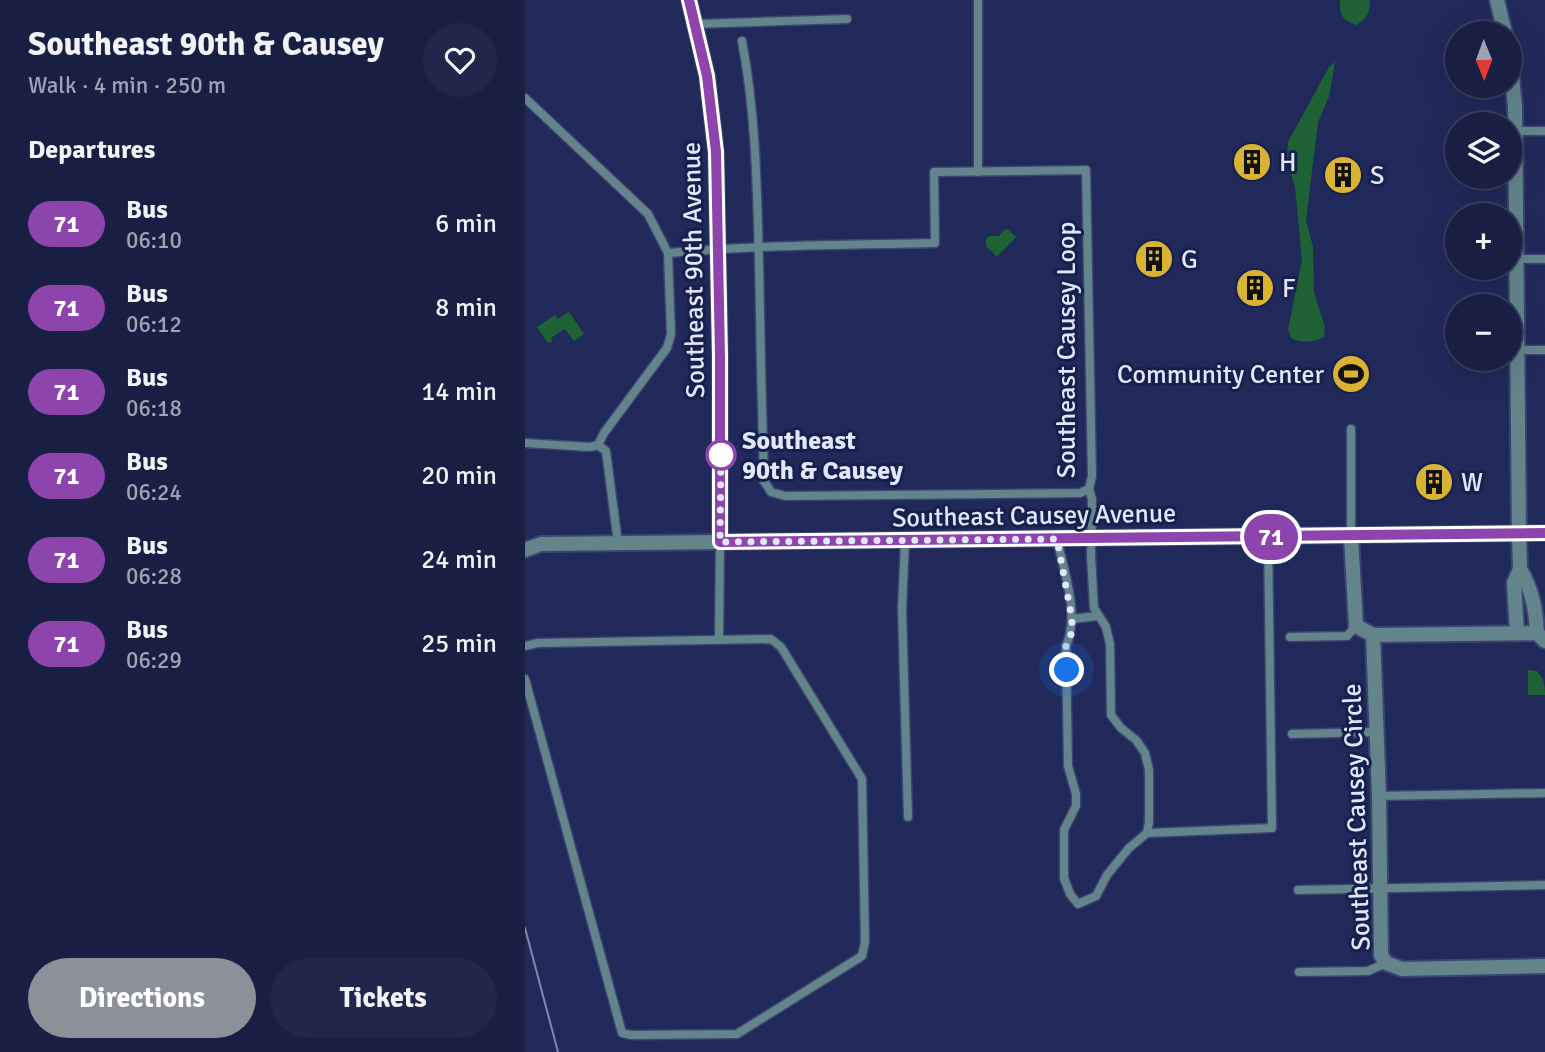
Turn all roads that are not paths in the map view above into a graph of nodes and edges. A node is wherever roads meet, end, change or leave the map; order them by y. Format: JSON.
{"nodes":[{"id":1,"x":689,"y":0,"type":"edge"},
{"id":2,"x":978,"y":0,"type":"edge"},
{"id":3,"x":1501,"y":1,"type":"edge"},
{"id":4,"x":847,"y":19,"type":"dead end"},
{"id":5,"x":1504,"y":21,"type":"edge"},
{"id":6,"x":695,"y":24,"type":"junction"},
{"id":7,"x":743,"y":41,"type":"dead end"},
{"id":8,"x":525,"y":98,"type":"edge"},
{"id":9,"x":1522,"y":131,"type":"edge"},
{"id":10,"x":1545,"y":131,"type":"edge"},
{"id":11,"x":978,"y":172,"type":"junction"},
{"id":12,"x":758,"y":247,"type":"junction"},
{"id":13,"x":718,"y":249,"type":"junction"},
{"id":14,"x":668,"y":253,"type":"junction"},
{"id":15,"x":1522,"y":259,"type":"edge"},
{"id":16,"x":1545,"y":259,"type":"edge"},
{"id":17,"x":1522,"y":350,"type":"edge"},
{"id":18,"x":1545,"y":350,"type":"edge"},
{"id":19,"x":1519,"y":371,"type":"edge"},
{"id":20,"x":1351,"y":429,"type":"dead end"},
{"id":21,"x":525,"y":443,"type":"edge"},
{"id":22,"x":598,"y":445,"type":"junction"},
{"id":23,"x":1089,"y":489,"type":"junction"},
{"id":24,"x":1545,"y":533,"type":"edge"},
{"id":25,"x":1519,"y":534,"type":"junction"},
{"id":26,"x":1351,"y":536,"type":"junction"},
{"id":27,"x":1268,"y":537,"type":"junction"},
{"id":28,"x":1057,"y":539,"type":"junction"},
{"id":29,"x":1092,"y":539,"type":"junction"},
{"id":30,"x":905,"y":541,"type":"junction"},
{"id":31,"x":720,"y":542,"type":"junction"},
{"id":32,"x":618,"y":543,"type":"junction"},
{"id":33,"x":525,"y":550,"type":"edge"},
{"id":34,"x":1520,"y":569,"type":"junction"},
{"id":35,"x":1098,"y":616,"type":"junction"},
{"id":36,"x":1072,"y":619,"type":"junction"},
{"id":37,"x":1356,"y":626,"type":"junction"},
{"id":38,"x":1517,"y":633,"type":"junction"},
{"id":39,"x":1373,"y":635,"type":"junction"},
{"id":40,"x":1542,"y":636,"type":"edge"},
{"id":41,"x":1290,"y":637,"type":"dead end"},
{"id":42,"x":719,"y":639,"type":"junction"},
{"id":43,"x":525,"y":646,"type":"edge"},
{"id":44,"x":525,"y":679,"type":"edge"},
{"id":45,"x":1377,"y":732,"type":"junction"},
{"id":46,"x":1292,"y":734,"type":"dead end"},
{"id":47,"x":1545,"y":793,"type":"edge"},
{"id":48,"x":1379,"y":796,"type":"junction"},
{"id":49,"x":908,"y":817,"type":"dead end"},
{"id":50,"x":1147,"y":833,"type":"junction"},
{"id":51,"x":1545,"y":885,"type":"edge"},
{"id":52,"x":1380,"y":888,"type":"junction"},
{"id":53,"x":1298,"y":890,"type":"dead end"},
{"id":54,"x":1386,"y":963,"type":"junction"},
{"id":55,"x":1545,"y":966,"type":"edge"},
{"id":56,"x":1299,"y":972,"type":"dead end"}],
"edges":[{"from":1,"to":6,"type":"street","name":"Southeast 90th Avenue"},
{"from":2,"to":11,"type":"lane"},
{"from":3,"to":5,"type":"street"},
{"from":4,"to":6,"type":"lane"},
{"from":6,"to":13,"type":"street","name":"Southeast 90th Avenue"},
{"from":7,"to":12,"type":"lane","name":"Southeast Causey Loop"},
{"from":8,"to":14,"type":"lane"},
{"from":9,"to":10,"type":"lane"},
{"from":11,"to":12,"type":"lane","name":"Southeast Causey Loop"},
{"from":11,"to":23,"type":"lane","name":"Southeast Causey Loop"},
{"from":12,"to":13,"type":"lane","name":"Southeast Causey Loop"},
{"from":12,"to":23,"type":"lane","name":"Southeast Causey Loop"},
{"from":13,"to":14,"type":"lane","name":"Southeast Causey Loop"},
{"from":13,"to":31,"type":"street","name":"Southeast 90th Avenue"},
{"from":14,"to":22,"type":"lane"},
{"from":15,"to":16,"type":"lane"},
{"from":17,"to":18,"type":"lane"},
{"from":19,"to":25,"type":"street"},
{"from":20,"to":26,"type":"lane"},
{"from":21,"to":22,"type":"lane"},
{"from":22,"to":32,"type":"lane"},
{"from":23,"to":29,"type":"lane"},
{"from":24,"to":25,"type":"street","name":"Southeast Causey Avenue"},
{"from":25,"to":26,"type":"street","name":"Southeast Causey Avenue"},
{"from":25,"to":34,"type":"street"},
{"from":26,"to":27,"type":"street","name":"Southeast Causey Avenue"},
{"from":26,"to":37,"type":"street"},
{"from":27,"to":29,"type":"street","name":"Southeast Causey Avenue"},
{"from":27,"to":50,"type":"lane"},
{"from":28,"to":29,"type":"street","name":"Southeast Causey Avenue"},
{"from":28,"to":30,"type":"street","name":"Southeast Causey Avenue"},
{"from":28,"to":36,"type":"lane"},
{"from":29,"to":35,"type":"lane"},
{"from":30,"to":31,"type":"street","name":"Southeast Causey Avenue"},
{"from":30,"to":49,"type":"lane"},
{"from":31,"to":32,"type":"street","name":"Southeast Causey Avenue"},
{"from":31,"to":42,"type":"lane"},
{"from":32,"to":33,"type":"street","name":"Southeast Causey Avenue"},
{"from":34,"to":38,"type":"street"},
{"from":34,"to":40,"type":"street"},
{"from":35,"to":36,"type":"lane"},
{"from":35,"to":50,"type":"lane"},
{"from":36,"to":50,"type":"lane"},
{"from":37,"to":39,"type":"street"},
{"from":37,"to":41,"type":"lane"},
{"from":38,"to":39,"type":"street"},
{"from":38,"to":40,"type":"street"},
{"from":39,"to":45,"type":"street","name":"Southeast Causey Circle"},
{"from":42,"to":43,"type":"lane"},
{"from":42,"to":44,"type":"lane"},
{"from":45,"to":46,"type":"lane"},
{"from":45,"to":48,"type":"street","name":"Southeast Causey Circle"},
{"from":47,"to":48,"type":"lane"},
{"from":48,"to":52,"type":"street","name":"Southeast Causey Circle"},
{"from":51,"to":52,"type":"lane"},
{"from":52,"to":53,"type":"lane"},
{"from":52,"to":54,"type":"street","name":"Southeast Causey Circle"},
{"from":54,"to":55,"type":"street","name":"Southeast Causey Circle"},
{"from":54,"to":56,"type":"lane"}]}
